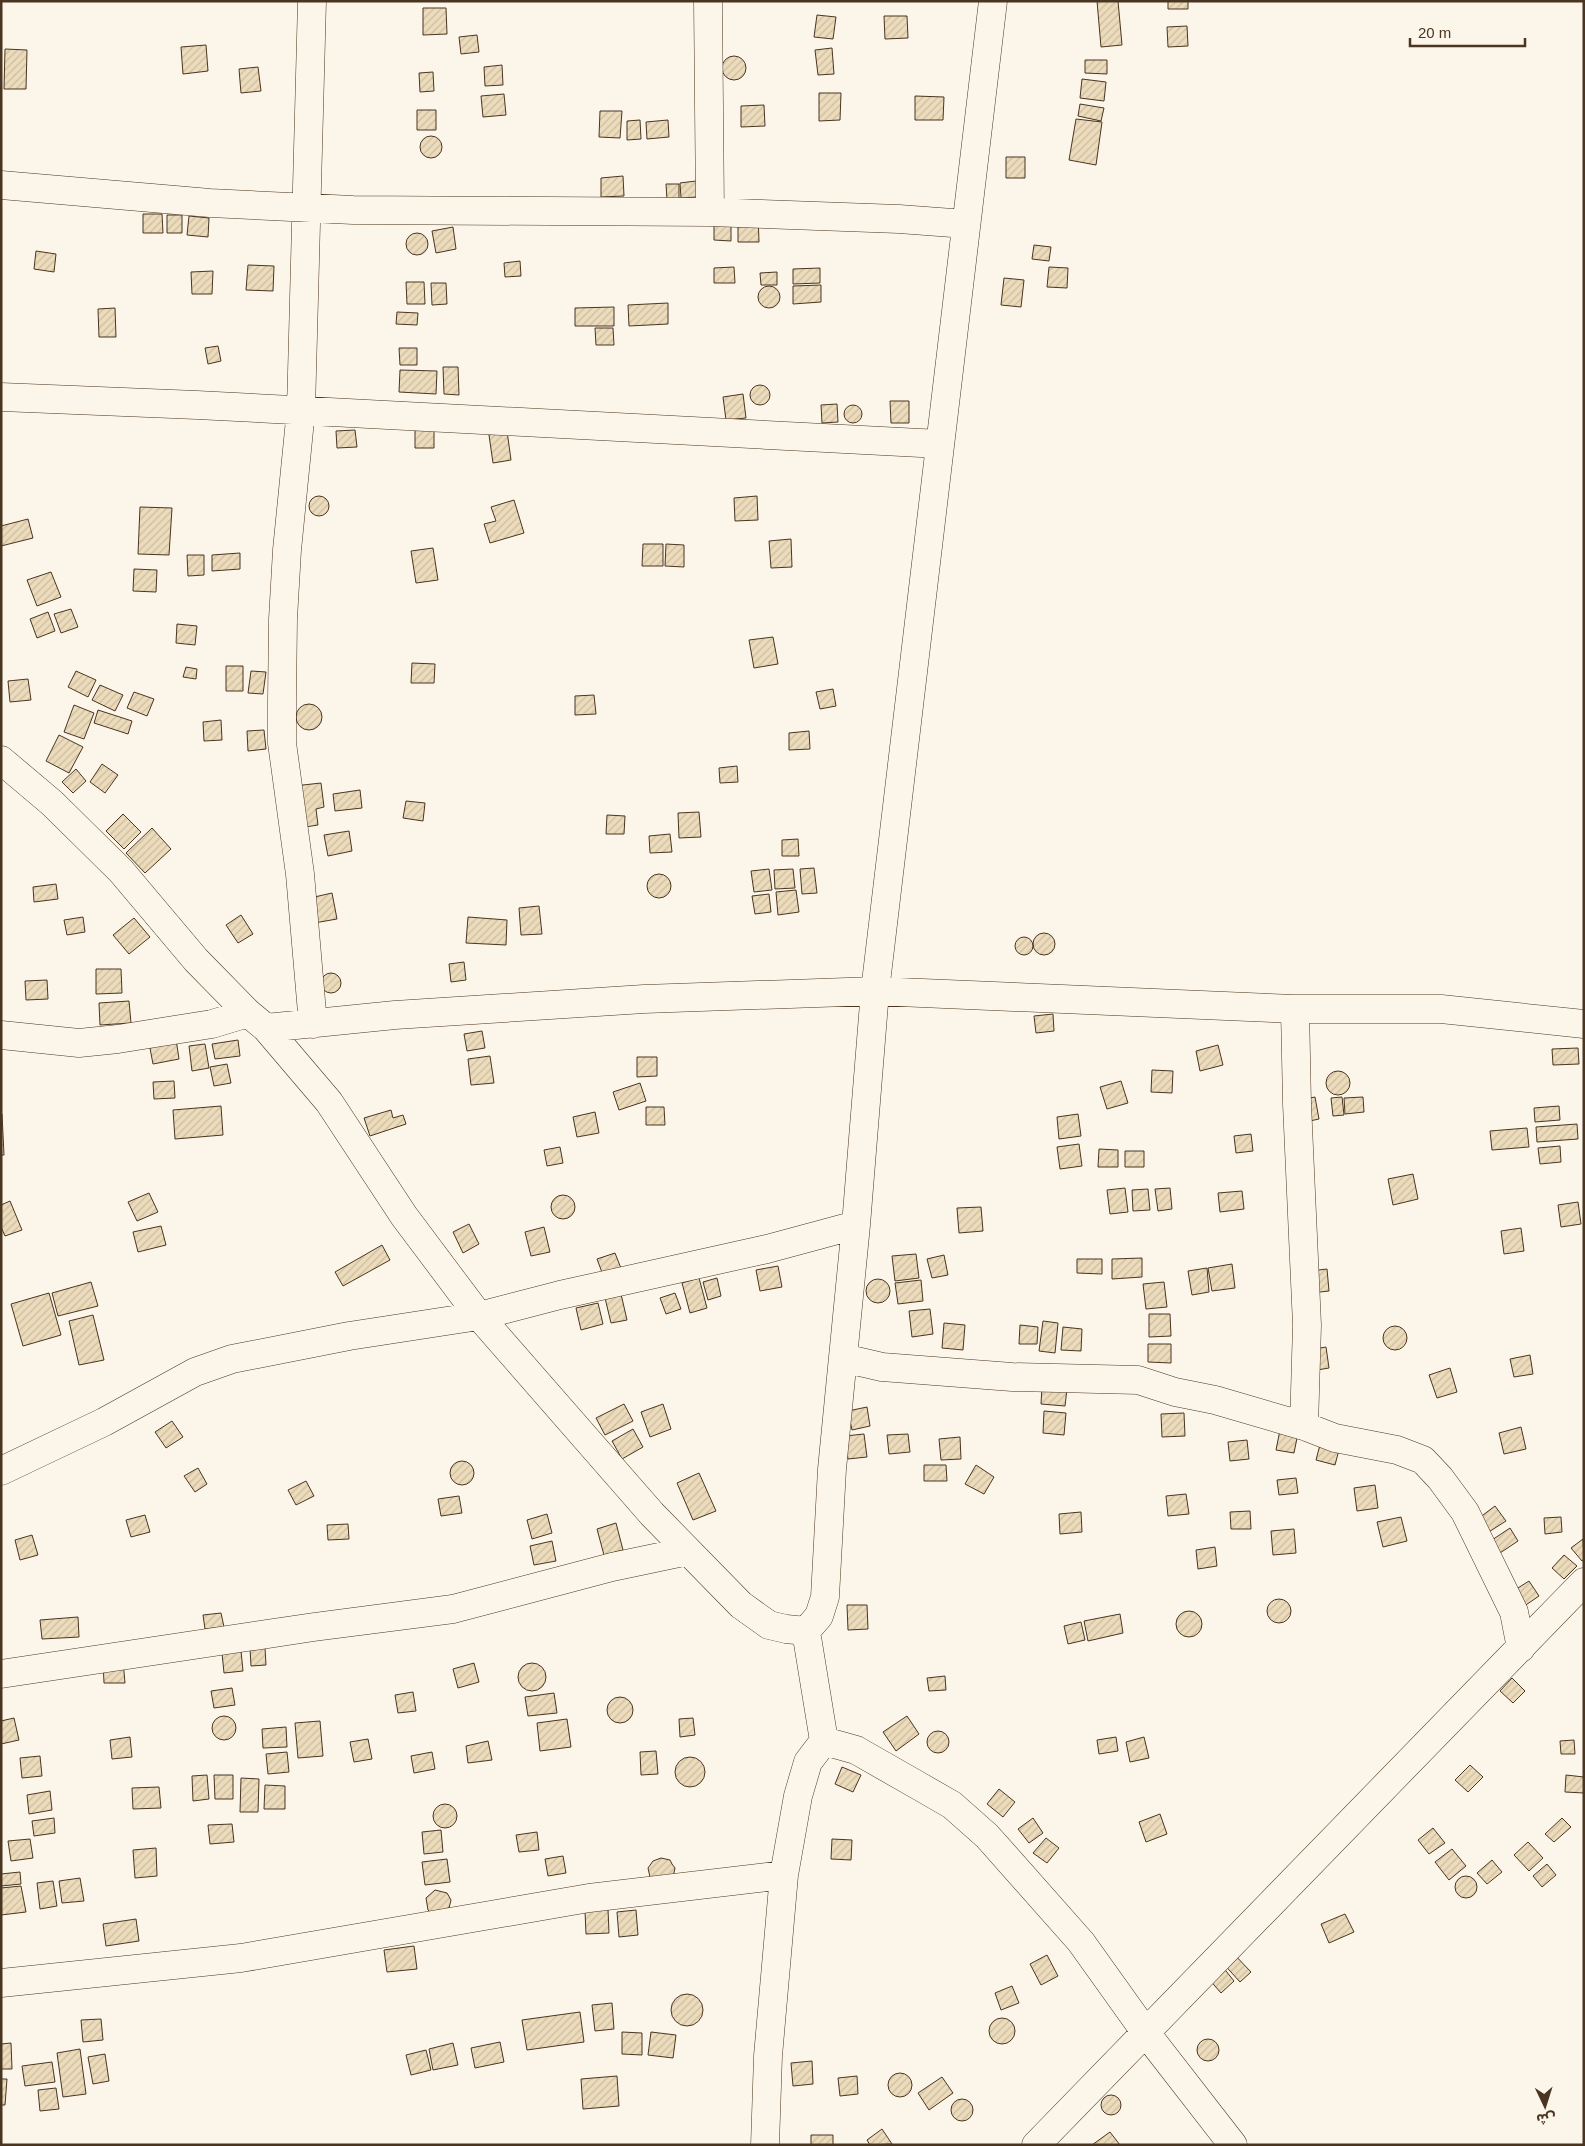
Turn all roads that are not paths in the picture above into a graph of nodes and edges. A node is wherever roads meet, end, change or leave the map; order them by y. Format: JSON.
{"nodes":[{"id":1,"x":312,"y":1,"type":"edge"},
{"id":2,"x":708,"y":1,"type":"edge"},
{"id":3,"x":993,"y":1,"type":"edge"},
{"id":4,"x":1,"y":185,"type":"edge"},
{"id":5,"x":305,"y":208,"type":"junction"},
{"id":6,"x":710,"y":212,"type":"junction"},
{"id":7,"x":966,"y":224,"type":"junction"},
{"id":8,"x":1,"y":397,"type":"edge"},
{"id":9,"x":301,"y":410,"type":"junction"},
{"id":10,"x":940,"y":444,"type":"junction"},
{"id":11,"x":1,"y":760,"type":"edge"},
{"id":12,"x":875,"y":991,"type":"junction"},
{"id":13,"x":1295,"y":1009,"type":"junction"},
{"id":14,"x":257,"y":1021,"type":"junction"},
{"id":15,"x":313,"y":1024,"type":"junction"},
{"id":16,"x":1584,"y":1024,"type":"edge"},
{"id":17,"x":1,"y":1035,"type":"edge"},
{"id":18,"x":856,"y":1225,"type":"junction"},
{"id":19,"x":479,"y":1316,"type":"junction"},
{"id":20,"x":843,"y":1358,"type":"junction"},
{"id":21,"x":1304,"y":1426,"type":"junction"},
{"id":22,"x":1,"y":1471,"type":"edge"},
{"id":23,"x":688,"y":1551,"type":"junction"},
{"id":24,"x":1584,"y":1582,"type":"edge"},
{"id":25,"x":806,"y":1630,"type":"junction"},
{"id":26,"x":1521,"y":1648,"type":"junction"},
{"id":27,"x":1,"y":1674,"type":"edge"},
{"id":28,"x":824,"y":1741,"type":"junction"},
{"id":29,"x":784,"y":1875,"type":"junction"},
{"id":30,"x":1,"y":1983,"type":"edge"},
{"id":31,"x":1146,"y":2033,"type":"junction"},
{"id":32,"x":765,"y":2145,"type":"edge"},
{"id":33,"x":1036,"y":2145,"type":"edge"},
{"id":34,"x":1233,"y":2145,"type":"edge"}],
"edges":[{"from":1,"to":5,"type":"street"},
{"from":2,"to":6,"type":"street"},
{"from":3,"to":7,"type":"street"},
{"from":4,"to":5,"type":"street"},
{"from":5,"to":6,"type":"street"},
{"from":5,"to":9,"type":"street"},
{"from":6,"to":7,"type":"street"},
{"from":7,"to":10,"type":"street"},
{"from":8,"to":9,"type":"street"},
{"from":9,"to":10,"type":"street"},
{"from":9,"to":15,"type":"street"},
{"from":10,"to":12,"type":"street"},
{"from":11,"to":14,"type":"street"},
{"from":12,"to":13,"type":"street"},
{"from":12,"to":15,"type":"street"},
{"from":12,"to":18,"type":"street"},
{"from":13,"to":16,"type":"street"},
{"from":13,"to":21,"type":"street"},
{"from":14,"to":15,"type":"street"},
{"from":14,"to":17,"type":"street"},
{"from":14,"to":19,"type":"street"},
{"from":18,"to":19,"type":"street"},
{"from":18,"to":20,"type":"street"},
{"from":19,"to":22,"type":"street"},
{"from":19,"to":23,"type":"street"},
{"from":20,"to":21,"type":"street"},
{"from":20,"to":25,"type":"street"},
{"from":21,"to":26,"type":"street"},
{"from":23,"to":25,"type":"street"},
{"from":23,"to":27,"type":"street"},
{"from":24,"to":26,"type":"street"},
{"from":25,"to":28,"type":"street"},
{"from":26,"to":31,"type":"street"},
{"from":28,"to":29,"type":"street"},
{"from":28,"to":31,"type":"street"},
{"from":29,"to":30,"type":"street"},
{"from":29,"to":32,"type":"street"},
{"from":31,"to":33,"type":"street"},
{"from":31,"to":34,"type":"street"}]}
